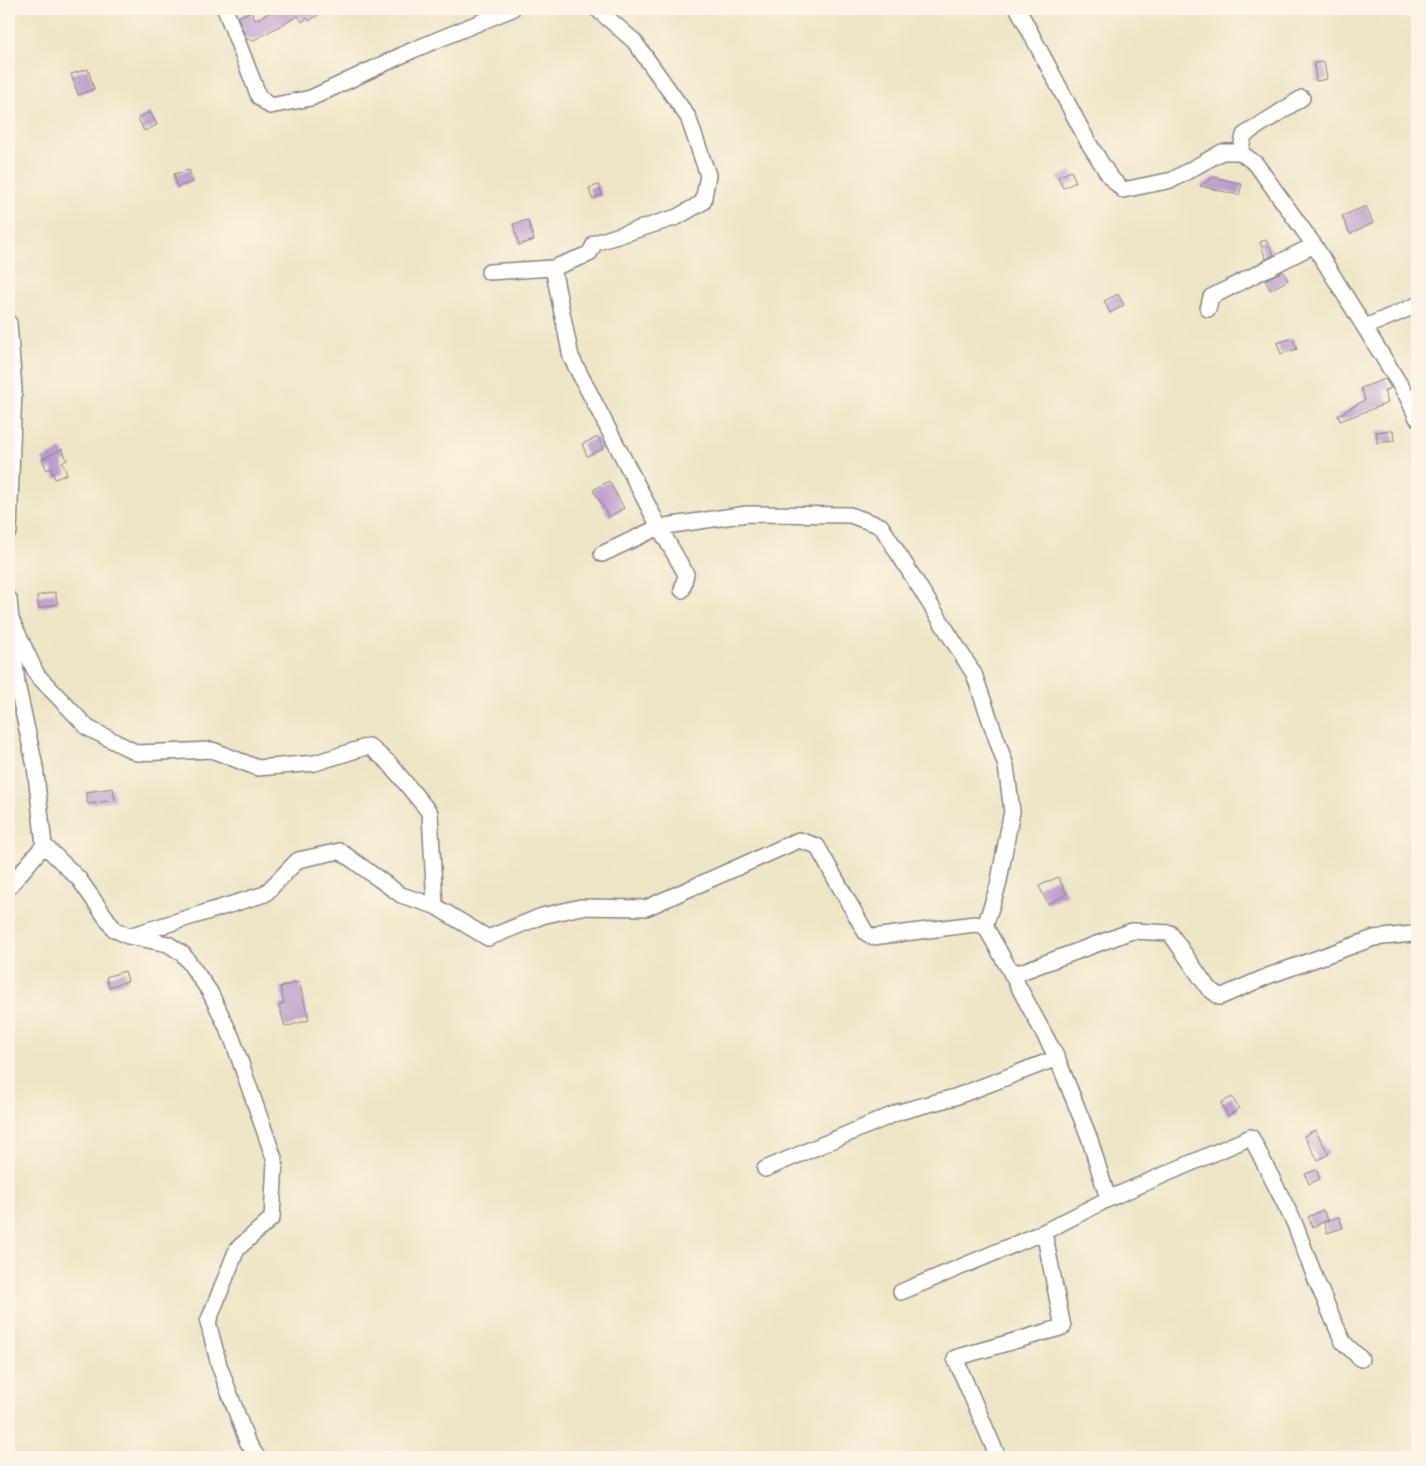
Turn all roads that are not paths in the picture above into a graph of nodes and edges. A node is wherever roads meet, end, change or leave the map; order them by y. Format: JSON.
{"nodes":[{"id":1,"x":225,"y":9,"type":"edge"},
{"id":2,"x":512,"y":9,"type":"edge"},
{"id":3,"x":597,"y":9,"type":"edge"},
{"id":4,"x":1018,"y":9,"type":"edge"},
{"id":5,"x":1302,"y":98,"type":"dead end"},
{"id":6,"x":1240,"y":152,"type":"junction"},
{"id":7,"x":1314,"y":245,"type":"junction"},
{"id":8,"x":553,"y":268,"type":"junction"},
{"id":9,"x":489,"y":272,"type":"dead end"},
{"id":10,"x":1417,"y":306,"type":"edge"},
{"id":11,"x":1208,"y":309,"type":"dead end"},
{"id":12,"x":9,"y":323,"type":"edge"},
{"id":13,"x":1365,"y":327,"type":"junction"},
{"id":14,"x":1417,"y":418,"type":"edge"},
{"id":15,"x":659,"y":527,"type":"junction"},
{"id":16,"x":9,"y":530,"type":"edge"},
{"id":17,"x":602,"y":554,"type":"dead end"},
{"id":18,"x":682,"y":590,"type":"dead end"},
{"id":19,"x":9,"y":599,"type":"edge"},
{"id":20,"x":11,"y":620,"type":"junction"},
{"id":21,"x":44,"y":845,"type":"junction"},
{"id":22,"x":9,"y":887,"type":"edge"},
{"id":23,"x":435,"y":906,"type":"junction"},
{"id":24,"x":985,"y":926,"type":"junction"},
{"id":25,"x":1417,"y":932,"type":"edge"},
{"id":26,"x":128,"y":936,"type":"junction"},
{"id":27,"x":1009,"y":969,"type":"junction"},
{"id":28,"x":1057,"y":1058,"type":"junction"},
{"id":29,"x":765,"y":1169,"type":"dead end"},
{"id":30,"x":1108,"y":1199,"type":"junction"},
{"id":31,"x":1044,"y":1232,"type":"junction"},
{"id":32,"x":901,"y":1292,"type":"dead end"},
{"id":33,"x":1361,"y":1359,"type":"dead end"},
{"id":34,"x":257,"y":1457,"type":"edge"},
{"id":35,"x":998,"y":1457,"type":"edge"}],
"edges":[{"from":1,"to":2,"type":"street"},
{"from":3,"to":8,"type":"street"},
{"from":4,"to":6,"type":"street"},
{"from":5,"to":6,"type":"street"},
{"from":6,"to":7,"type":"street"},
{"from":7,"to":11,"type":"street"},
{"from":7,"to":13,"type":"street"},
{"from":8,"to":9,"type":"street"},
{"from":8,"to":15,"type":"street"},
{"from":10,"to":13,"type":"street"},
{"from":12,"to":16,"type":"street"},
{"from":13,"to":14,"type":"street"},
{"from":15,"to":17,"type":"street"},
{"from":15,"to":18,"type":"street"},
{"from":15,"to":24,"type":"street"},
{"from":19,"to":20,"type":"street"},
{"from":20,"to":21,"type":"street"},
{"from":20,"to":23,"type":"street"},
{"from":21,"to":22,"type":"street"},
{"from":21,"to":26,"type":"street"},
{"from":23,"to":24,"type":"street"},
{"from":23,"to":26,"type":"street"},
{"from":24,"to":27,"type":"street"},
{"from":25,"to":27,"type":"street"},
{"from":26,"to":34,"type":"street"},
{"from":27,"to":28,"type":"street"},
{"from":28,"to":29,"type":"street"},
{"from":28,"to":30,"type":"street"},
{"from":30,"to":31,"type":"street"},
{"from":30,"to":33,"type":"street"},
{"from":31,"to":32,"type":"street"},
{"from":31,"to":35,"type":"street"}]}
